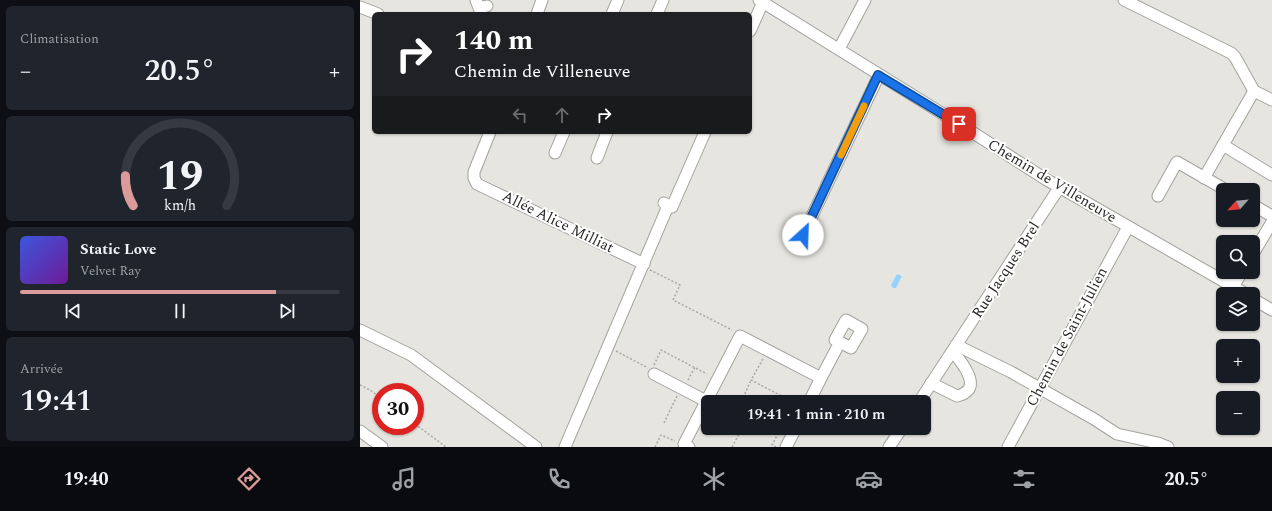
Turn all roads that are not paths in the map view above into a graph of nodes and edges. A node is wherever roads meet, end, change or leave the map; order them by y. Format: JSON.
{"nodes":[{"id":1,"x":476,"y":0,"type":"edge"},
{"id":2,"x":542,"y":0,"type":"edge"},
{"id":3,"x":618,"y":0,"type":"edge"},
{"id":4,"x":663,"y":0,"type":"edge"},
{"id":5,"x":864,"y":0,"type":"edge"},
{"id":6,"x":1124,"y":0,"type":"edge"},
{"id":7,"x":761,"y":1,"type":"edge"},
{"id":8,"x":360,"y":6,"type":"edge"},
{"id":9,"x":487,"y":6,"type":"dead end"},
{"id":10,"x":374,"y":12,"type":"edge"},
{"id":11,"x":537,"y":12,"type":"edge"},
{"id":12,"x":613,"y":12,"type":"edge"},
{"id":13,"x":658,"y":12,"type":"edge"},
{"id":14,"x":752,"y":26,"type":"edge"},
{"id":15,"x":839,"y":49,"type":"junction"},
{"id":16,"x":878,"y":75,"type":"junction"},
{"id":17,"x":1254,"y":91,"type":"junction"},
{"id":18,"x":1272,"y":100,"type":"edge"},
{"id":19,"x":489,"y":134,"type":"edge"},
{"id":20,"x":563,"y":134,"type":"edge"},
{"id":21,"x":606,"y":134,"type":"edge"},
{"id":22,"x":704,"y":134,"type":"edge"},
{"id":23,"x":1223,"y":145,"type":"junction"},
{"id":24,"x":555,"y":153,"type":"dead end"},
{"id":25,"x":596,"y":158,"type":"dead end"},
{"id":26,"x":1272,"y":175,"type":"edge"},
{"id":27,"x":1204,"y":178,"type":"junction"},
{"id":28,"x":1216,"y":185,"type":"edge"},
{"id":29,"x":1059,"y":188,"type":"junction"},
{"id":30,"x":1158,"y":196,"type":"dead end"},
{"id":31,"x":1260,"y":209,"type":"edge"},
{"id":32,"x":1272,"y":216,"type":"edge"},
{"id":33,"x":1272,"y":222,"type":"edge"},
{"id":34,"x":1128,"y":227,"type":"junction"},
{"id":35,"x":790,"y":228,"type":"dead end"},
{"id":36,"x":1260,"y":242,"type":"edge"},
{"id":37,"x":644,"y":265,"type":"junction"},
{"id":38,"x":1238,"y":279,"type":"edge"},
{"id":39,"x":1233,"y":287,"type":"joint"},
{"id":40,"x":1260,"y":303,"type":"edge"},
{"id":41,"x":1272,"y":310,"type":"edge"},
{"id":42,"x":360,"y":330,"type":"edge"},
{"id":43,"x":840,"y":342,"type":"dead end"},
{"id":44,"x":954,"y":348,"type":"junction"},
{"id":45,"x":654,"y":374,"type":"dead end"},
{"id":46,"x":821,"y":378,"type":"junction"},
{"id":47,"x":931,"y":383,"type":"junction"},
{"id":48,"x":1039,"y":389,"type":"junction"},
{"id":49,"x":709,"y":395,"type":"edge"},
{"id":50,"x":812,"y":395,"type":"edge"},
{"id":51,"x":923,"y":395,"type":"edge"},
{"id":52,"x":701,"y":398,"type":"edge"},
{"id":53,"x":701,"y":413,"type":"edge"},
{"id":54,"x":360,"y":431,"type":"edge"},
{"id":55,"x":792,"y":435,"type":"edge"},
{"id":56,"x":898,"y":435,"type":"edge"},
{"id":57,"x":687,"y":446,"type":"edge"},
{"id":58,"x":382,"y":447,"type":"edge"},
{"id":59,"x":536,"y":447,"type":"edge"},
{"id":60,"x":565,"y":447,"type":"edge"},
{"id":61,"x":786,"y":447,"type":"edge"},
{"id":62,"x":890,"y":447,"type":"edge"},
{"id":63,"x":1008,"y":447,"type":"edge"},
{"id":64,"x":1168,"y":447,"type":"edge"}],
"edges":[{"from":1,"to":9,"type":"street"},
{"from":2,"to":11,"type":"street"},
{"from":3,"to":12,"type":"street"},
{"from":4,"to":13,"type":"street"},
{"from":5,"to":15,"type":"street"},
{"from":6,"to":17,"type":"street"},
{"from":7,"to":14,"type":"street"},
{"from":7,"to":15,"type":"street","name":"Chemin de Villeneuve"},
{"from":8,"to":10,"type":"street"},
{"from":15,"to":16,"type":"street","name":"Chemin de Villeneuve"},
{"from":16,"to":29,"type":"street","name":"Chemin de Villeneuve"},
{"from":16,"to":35,"type":"street"},
{"from":17,"to":18,"type":"street"},
{"from":17,"to":23,"type":"street"},
{"from":19,"to":37,"type":"street","name":"Allée Alice Milliat"},
{"from":20,"to":24,"type":"street"},
{"from":21,"to":25,"type":"street"},
{"from":22,"to":37,"type":"street"},
{"from":23,"to":26,"type":"street"},
{"from":23,"to":27,"type":"street"},
{"from":27,"to":28,"type":"street"},
{"from":27,"to":30,"type":"street"},
{"from":29,"to":34,"type":"street","name":"Chemin de Villeneuve"},
{"from":29,"to":44,"type":"street","name":"Rue Jacques Brel"},
{"from":31,"to":32,"type":"street"},
{"from":33,"to":36,"type":"street"},
{"from":34,"to":39,"type":"street","name":"Chemin de Villeneuve"},
{"from":34,"to":48,"type":"street","name":"Chemin de Saint-Julien"},
{"from":37,"to":60,"type":"street"},
{"from":38,"to":39,"type":"street"},
{"from":40,"to":41,"type":"street"},
{"from":42,"to":59,"type":"street"},
{"from":43,"to":46,"type":"street"},
{"from":44,"to":47,"type":"street","name":"Rue Jacques Brel"},
{"from":44,"to":47,"type":"street"},
{"from":44,"to":48,"type":"street"},
{"from":45,"to":52,"type":"street"},
{"from":46,"to":49,"type":"street"},
{"from":46,"to":50,"type":"street"},
{"from":47,"to":51,"type":"street","name":"Rue Jacques Brel"},
{"from":48,"to":63,"type":"street","name":"Chemin de Saint-Julien"},
{"from":48,"to":64,"type":"street"},
{"from":53,"to":57,"type":"street"},
{"from":54,"to":58,"type":"street"},
{"from":55,"to":61,"type":"street"},
{"from":56,"to":62,"type":"street"}]}
